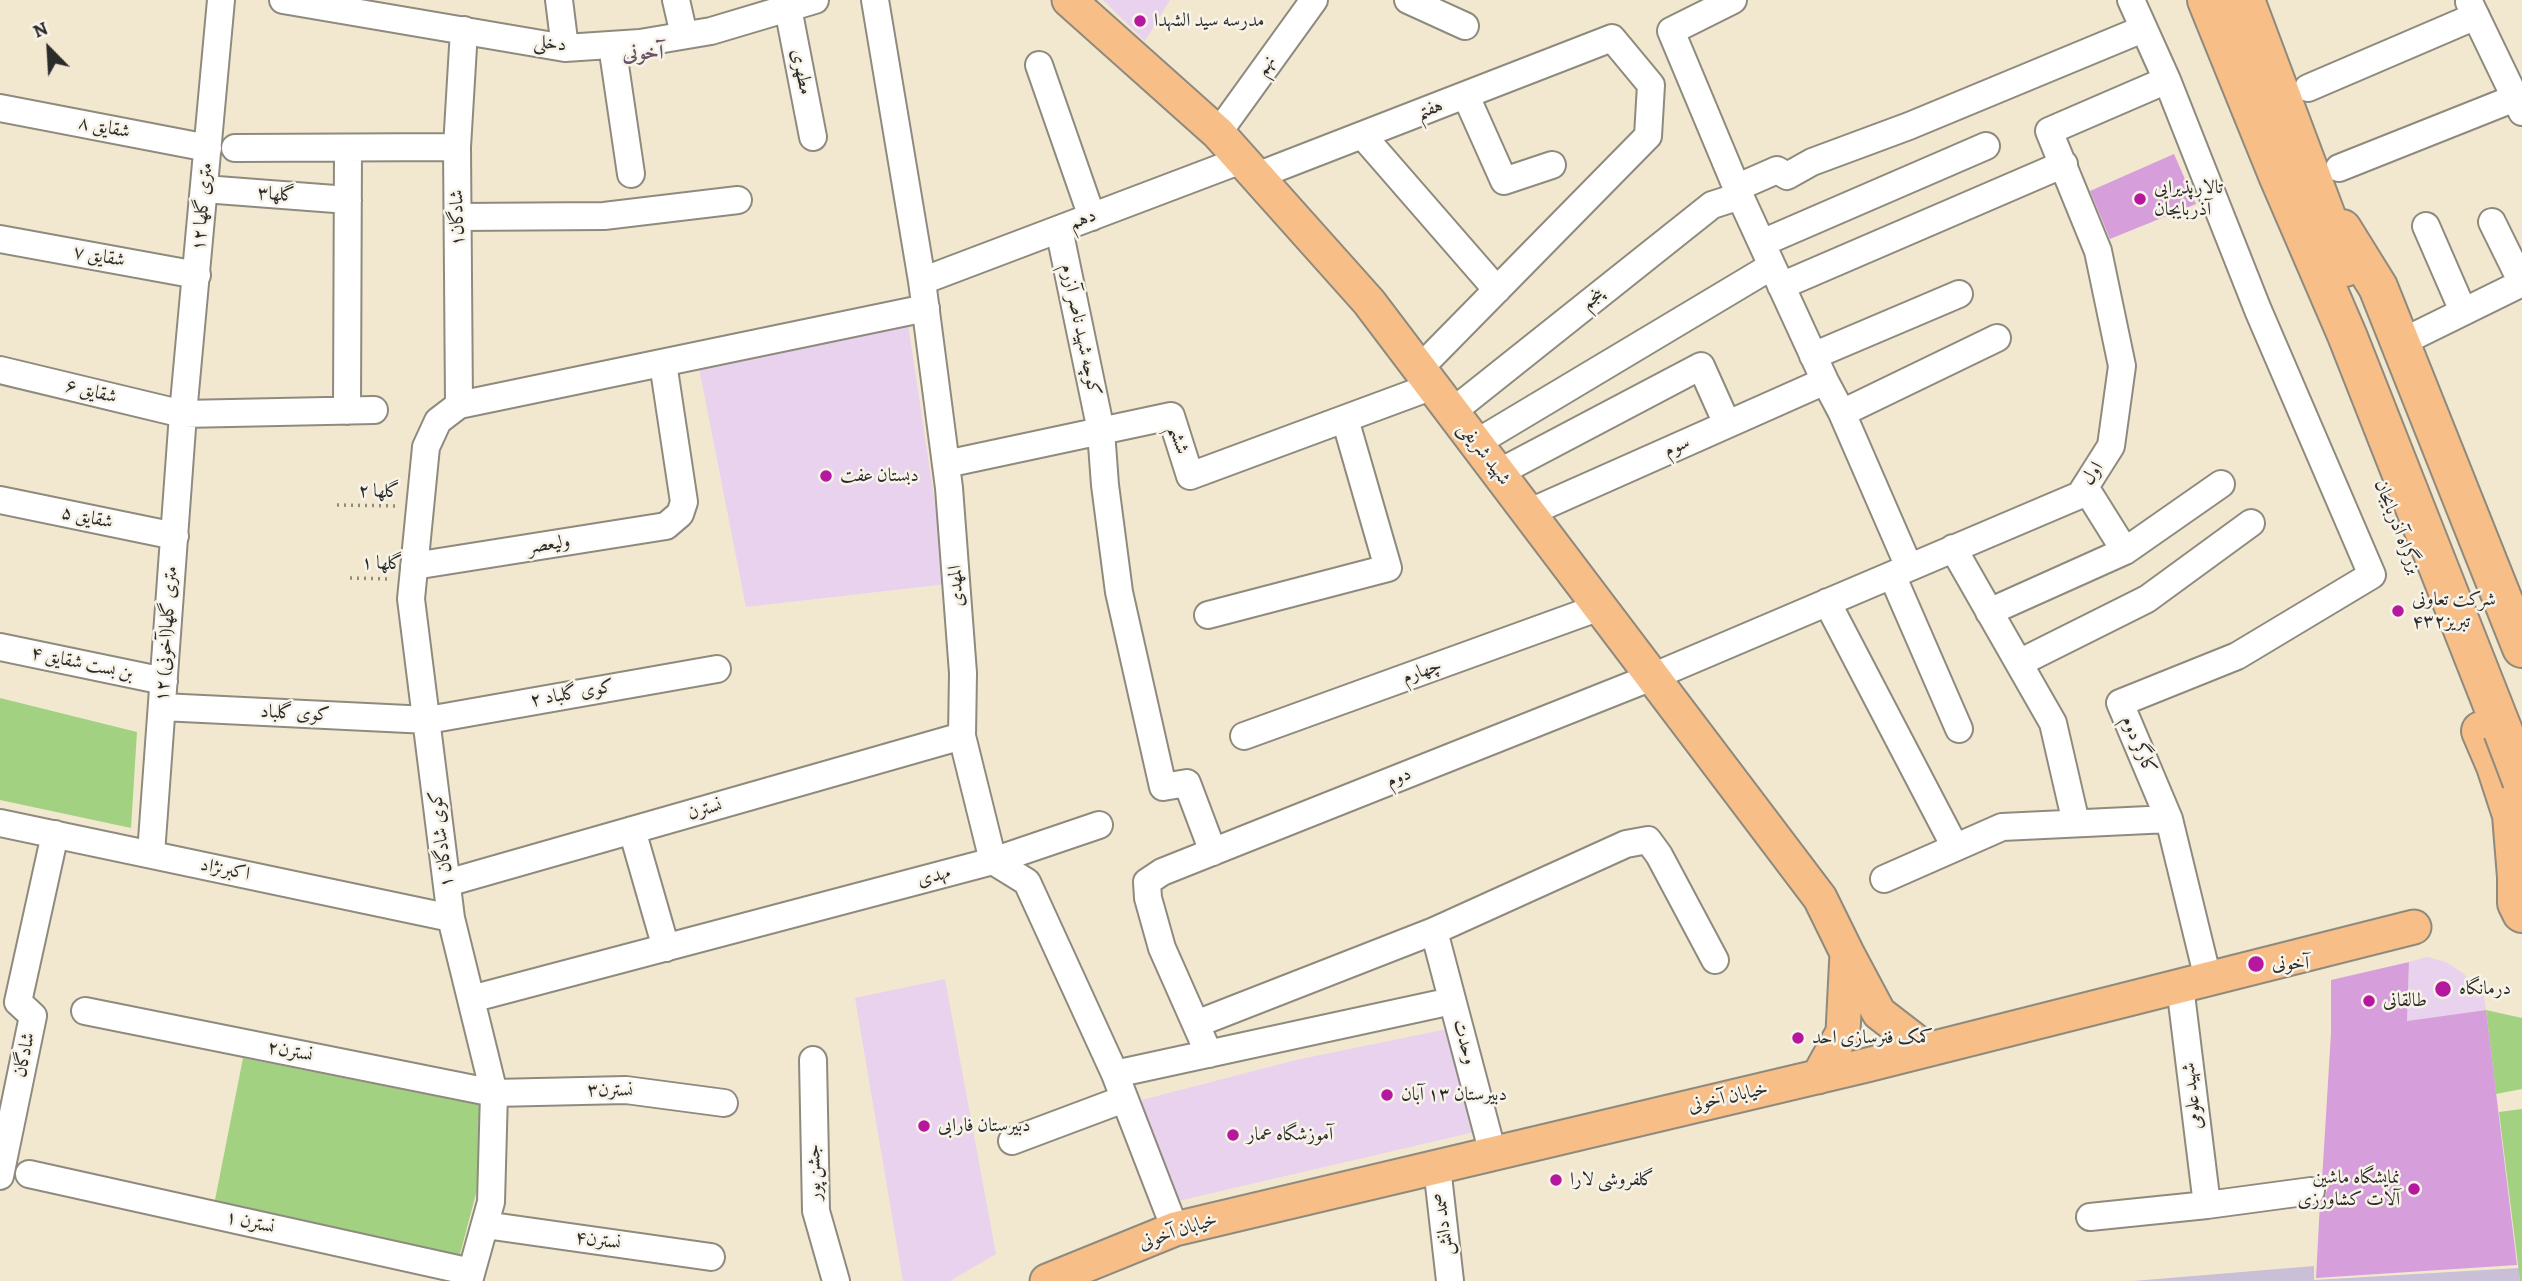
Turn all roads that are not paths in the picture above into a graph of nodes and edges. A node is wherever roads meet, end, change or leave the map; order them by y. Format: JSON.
{"nodes":[{"id":1,"x":221,"y":0,"type":"edge"},
{"id":2,"x":282,"y":0,"type":"edge"},
{"id":3,"x":559,"y":0,"type":"edge"},
{"id":4,"x":676,"y":0,"type":"edge"},
{"id":5,"x":814,"y":0,"type":"edge"},
{"id":6,"x":875,"y":0,"type":"edge"},
{"id":7,"x":1069,"y":0,"type":"edge"},
{"id":8,"x":1314,"y":0,"type":"edge"},
{"id":9,"x":1408,"y":0,"type":"edge"},
{"id":10,"x":1733,"y":0,"type":"edge"},
{"id":11,"x":2130,"y":0,"type":"edge"},
{"id":12,"x":2207,"y":0,"type":"edge"},
{"id":13,"x":2245,"y":0,"type":"edge"},
{"id":14,"x":779,"y":6,"type":"edge"},
{"id":15,"x":2472,"y":8,"type":"edge"},
{"id":16,"x":1465,"y":26,"type":"dead end"},
{"id":17,"x":2143,"y":29,"type":"junction"},
{"id":18,"x":464,"y":30,"type":"junction"},
{"id":19,"x":684,"y":35,"type":"junction"},
{"id":20,"x":612,"y":45,"type":"junction"},
{"id":21,"x":565,"y":48,"type":"junction"},
{"id":22,"x":1039,"y":65,"type":"dead end"},
{"id":23,"x":2167,"y":80,"type":"junction"},
{"id":24,"x":2308,"y":88,"type":"dead end"},
{"id":25,"x":1466,"y":96,"type":"junction"},
{"id":26,"x":2519,"y":105,"type":"edge"},
{"id":27,"x":0,"y":108,"type":"edge"},
{"id":28,"x":1219,"y":133,"type":"junction"},
{"id":29,"x":1363,"y":136,"type":"junction"},
{"id":30,"x":813,"y":137,"type":"dead end"},
{"id":31,"x":1986,"y":146,"type":"dead end"},
{"id":32,"x":457,"y":147,"type":"junction"},
{"id":33,"x":208,"y":148,"type":"junction"},
{"id":34,"x":235,"y":148,"type":"dead end"},
{"id":35,"x":348,"y":148,"type":"junction"},
{"id":36,"x":2064,"y":164,"type":"junction"},
{"id":37,"x":1552,"y":165,"type":"dead end"},
{"id":38,"x":1251,"y":167,"type":"junction"},
{"id":39,"x":2309,"y":173,"type":"junction"},
{"id":40,"x":631,"y":174,"type":"dead end"},
{"id":41,"x":204,"y":189,"type":"junction"},
{"id":42,"x":1738,"y":192,"type":"junction"},
{"id":43,"x":348,"y":200,"type":"junction"},
{"id":44,"x":738,"y":200,"type":"dead end"},
{"id":45,"x":458,"y":217,"type":"junction"},
{"id":46,"x":1093,"y":217,"type":"junction"},
{"id":47,"x":2492,"y":222,"type":"dead end"},
{"id":48,"x":2426,"y":226,"type":"dead end"},
{"id":49,"x":1059,"y":229,"type":"junction"},
{"id":50,"x":0,"y":239,"type":"edge"},
{"id":51,"x":1772,"y":265,"type":"junction"},
{"id":52,"x":197,"y":275,"type":"junction"},
{"id":53,"x":922,"y":281,"type":"junction"},
{"id":54,"x":2522,"y":283,"type":"edge"},
{"id":55,"x":1497,"y":290,"type":"junction"},
{"id":56,"x":1959,"y":294,"type":"dead end"},
{"id":57,"x":926,"y":308,"type":"junction"},
{"id":58,"x":2463,"y":311,"type":"junction"},
{"id":59,"x":1997,"y":338,"type":"dead end"},
{"id":60,"x":2400,"y":343,"type":"junction"},
{"id":61,"x":1814,"y":356,"type":"junction"},
{"id":62,"x":663,"y":363,"type":"junction"},
{"id":63,"x":0,"y":370,"type":"edge"},
{"id":64,"x":1825,"y":381,"type":"junction"},
{"id":65,"x":1435,"y":389,"type":"junction"},
{"id":66,"x":459,"y":405,"type":"junction"},
{"id":67,"x":374,"y":410,"type":"dead end"},
{"id":68,"x":347,"y":411,"type":"junction"},
{"id":69,"x":1842,"y":413,"type":"junction"},
{"id":70,"x":183,"y":414,"type":"junction"},
{"id":71,"x":1345,"y":419,"type":"junction"},
{"id":72,"x":1727,"y":424,"type":"junction"},
{"id":73,"x":1101,"y":431,"type":"junction"},
{"id":74,"x":1476,"y":443,"type":"junction"},
{"id":75,"x":946,"y":464,"type":"junction"},
{"id":76,"x":1498,"y":472,"type":"junction"},
{"id":77,"x":2221,"y":484,"type":"dead end"},
{"id":78,"x":2085,"y":487,"type":"junction"},
{"id":79,"x":0,"y":500,"type":"edge"},
{"id":80,"x":1528,"y":513,"type":"junction"},
{"id":81,"x":2251,"y":523,"type":"dead end"},
{"id":82,"x":175,"y":536,"type":"junction"},
{"id":83,"x":1953,"y":548,"type":"junction"},
{"id":84,"x":2125,"y":551,"type":"junction"},
{"id":85,"x":1901,"y":571,"type":"junction"},
{"id":86,"x":414,"y":573,"type":"junction"},
{"id":87,"x":1827,"y":602,"type":"junction"},
{"id":88,"x":1600,"y":607,"type":"junction"},
{"id":89,"x":1989,"y":612,"type":"junction"},
{"id":90,"x":1208,"y":615,"type":"dead end"},
{"id":91,"x":0,"y":647,"type":"edge"},
{"id":92,"x":2522,"y":648,"type":"edge"},
{"id":93,"x":2018,"y":663,"type":"junction"},
{"id":94,"x":717,"y":669,"type":"dead end"},
{"id":95,"x":1652,"y":677,"type":"junction"},
{"id":96,"x":163,"y":694,"type":"junction"},
{"id":97,"x":428,"y":720,"type":"junction"},
{"id":98,"x":1959,"y":729,"type":"dead end"},
{"id":99,"x":962,"y":736,"type":"junction"},
{"id":100,"x":1244,"y":736,"type":"dead end"},
{"id":101,"x":2513,"y":756,"type":"edge"},
{"id":102,"x":2169,"y":819,"type":"junction"},
{"id":103,"x":2076,"y":822,"type":"junction"},
{"id":104,"x":0,"y":823,"type":"edge"},
{"id":105,"x":1099,"y":825,"type":"dead end"},
{"id":106,"x":632,"y":830,"type":"junction"},
{"id":107,"x":55,"y":834,"type":"junction"},
{"id":108,"x":1955,"y":847,"type":"junction"},
{"id":109,"x":1213,"y":852,"type":"junction"},
{"id":110,"x":151,"y":854,"type":"junction"},
{"id":111,"x":993,"y":861,"type":"junction"},
{"id":112,"x":1884,"y":879,"type":"dead end"},
{"id":113,"x":447,"y":883,"type":"junction"},
{"id":114,"x":2520,"y":887,"type":"edge"},
{"id":115,"x":451,"y":918,"type":"junction"},
{"id":116,"x":2414,"y":927,"type":"dead end"},
{"id":117,"x":1434,"y":931,"type":"junction"},
{"id":118,"x":666,"y":948,"type":"junction"},
{"id":119,"x":1847,"y":953,"type":"junction"},
{"id":120,"x":1715,"y":960,"type":"dead end"},
{"id":121,"x":2194,"y":983,"type":"junction"},
{"id":122,"x":471,"y":999,"type":"junction"},
{"id":123,"x":1438,"y":1004,"type":"dead end"},
{"id":124,"x":85,"y":1011,"type":"dead end"},
{"id":125,"x":1196,"y":1024,"type":"junction"},
{"id":126,"x":1927,"y":1050,"type":"junction"},
{"id":127,"x":1209,"y":1054,"type":"junction"},
{"id":128,"x":813,"y":1060,"type":"dead end"},
{"id":129,"x":1818,"y":1077,"type":"junction"},
{"id":130,"x":1119,"y":1086,"type":"junction"},
{"id":131,"x":494,"y":1093,"type":"junction"},
{"id":132,"x":724,"y":1102,"type":"dead end"},
{"id":133,"x":1012,"y":1141,"type":"dead end"},
{"id":134,"x":1493,"y":1154,"type":"junction"},
{"id":135,"x":1437,"y":1167,"type":"junction"},
{"id":136,"x":29,"y":1174,"type":"dead end"},
{"id":137,"x":0,"y":1176,"type":"edge"},
{"id":138,"x":2311,"y":1191,"type":"dead end"},
{"id":139,"x":2207,"y":1205,"type":"junction"},
{"id":140,"x":2090,"y":1217,"type":"dead end"},
{"id":141,"x":485,"y":1225,"type":"junction"},
{"id":142,"x":1175,"y":1229,"type":"junction"},
{"id":143,"x":711,"y":1258,"type":"dead end"},
{"id":144,"x":470,"y":1277,"type":"edge"},
{"id":145,"x":836,"y":1281,"type":"edge"},
{"id":146,"x":1047,"y":1281,"type":"edge"},
{"id":147,"x":1450,"y":1281,"type":"edge"}],
"edges":[{"from":1,"to":33,"type":"street","name":"۱۲ متری گلها"},
{"from":2,"to":18,"type":"street","name":"دخلی"},
{"from":3,"to":21,"type":"street"},
{"from":4,"to":19,"type":"street"},
{"from":5,"to":14,"type":"street","name":"دخلی"},
{"from":6,"to":53,"type":"street","name":"المهدی"},
{"from":7,"to":28,"type":"main road","name":"شهید شریفی"},
{"from":8,"to":28,"type":"street","name":"نهم"},
{"from":9,"to":16,"type":"street"},
{"from":10,"to":42,"type":"street"},
{"from":11,"to":17,"type":"street"},
{"from":12,"to":39,"type":"highway","name":"بزرگراه آذربایجان"},
{"from":13,"to":39,"type":"highway","name":"بزرگراه آذربایجان"},
{"from":14,"to":19,"type":"street","name":"دخلی"},
{"from":14,"to":30,"type":"street","name":"مطهری"},
{"from":15,"to":24,"type":"street"},
{"from":15,"to":26,"type":"street"},
{"from":17,"to":23,"type":"street"},
{"from":17,"to":42,"type":"street","name":"پنجم"},
{"from":18,"to":21,"type":"street","name":"دخلی"},
{"from":18,"to":32,"type":"street","name":"شادگان۱"},
{"from":19,"to":20,"type":"street","name":"دخلی"},
{"from":20,"to":21,"type":"street","name":"دخلی"},
{"from":20,"to":40,"type":"street"},
{"from":22,"to":46,"type":"street"},
{"from":23,"to":36,"type":"street","name":"اول"},
{"from":23,"to":102,"type":"street","name":"کارگر دوم"},
{"from":25,"to":29,"type":"street","name":"هفتم"},
{"from":25,"to":37,"type":"street"},
{"from":25,"to":55,"type":"street","name":"هفتم"},
{"from":26,"to":39,"type":"street"},
{"from":27,"to":33,"type":"street","name":"شقایق ۸"},
{"from":28,"to":38,"type":"main road","name":"شهید شریفی"},
{"from":29,"to":38,"type":"street","name":"هفتم"},
{"from":29,"to":55,"type":"street"},
{"from":31,"to":51,"type":"street"},
{"from":32,"to":35,"type":"street"},
{"from":32,"to":45,"type":"street","name":"شادگان۱"},
{"from":33,"to":41,"type":"street","name":"۱۲ متری گلها"},
{"from":34,"to":35,"type":"street"},
{"from":35,"to":43,"type":"street"},
{"from":36,"to":51,"type":"street"},
{"from":36,"to":78,"type":"street","name":"اول"},
{"from":38,"to":46,"type":"street","name":"دهم"},
{"from":38,"to":65,"type":"main road","name":"شهید شریفی"},
{"from":39,"to":60,"type":"highway","name":"بزرگراه آذربایجان"},
{"from":39,"to":101,"type":"highway","name":"بزرگراه آذربایجان"},
{"from":41,"to":43,"type":"street","name":"گلها۳"},
{"from":41,"to":52,"type":"street","name":"۱۲ متری گلها"},
{"from":42,"to":51,"type":"street"},
{"from":42,"to":65,"type":"street","name":"پنجم"},
{"from":43,"to":68,"type":"street"},
{"from":44,"to":45,"type":"street"},
{"from":45,"to":66,"type":"street","name":"شادگان۱"},
{"from":46,"to":49,"type":"street","name":"دهم"},
{"from":47,"to":54,"type":"street"},
{"from":48,"to":58,"type":"street"},
{"from":49,"to":53,"type":"street","name":"دهم"},
{"from":49,"to":73,"type":"street","name":"کوچه شهید ناصر آزرم"},
{"from":50,"to":52,"type":"street","name":"شقایق ۷"},
{"from":51,"to":61,"type":"street"},
{"from":51,"to":74,"type":"street"},
{"from":52,"to":70,"type":"street","name":"۱۲ متری گلها"},
{"from":53,"to":57,"type":"street","name":"المهدی"},
{"from":54,"to":58,"type":"street"},
{"from":55,"to":65,"type":"street"},
{"from":56,"to":61,"type":"street"},
{"from":57,"to":62,"type":"street"},
{"from":57,"to":75,"type":"street","name":"المهدی"},
{"from":58,"to":60,"type":"street"},
{"from":59,"to":69,"type":"street"},
{"from":60,"to":92,"type":"highway","name":"بزرگراه آذربایجان"},
{"from":61,"to":64,"type":"street"},
{"from":62,"to":66,"type":"street"},
{"from":62,"to":86,"type":"street","name":"ولیعصر"},
{"from":63,"to":70,"type":"street","name":"شقایق ۶"},
{"from":64,"to":69,"type":"street"},
{"from":64,"to":72,"type":"street","name":"سوم"},
{"from":65,"to":71,"type":"street","name":"ششم"},
{"from":65,"to":74,"type":"main road","name":"شهید شریفی"},
{"from":66,"to":86,"type":"street","name":"کوی شادگان ۱"},
{"from":67,"to":68,"type":"street","name":"شقایق ۶"},
{"from":68,"to":70,"type":"street","name":"شقایق ۶"},
{"from":69,"to":85,"type":"street"},
{"from":70,"to":82,"type":"street","name":"۱۲ متری گلها(آخونی)"},
{"from":71,"to":73,"type":"street","name":"ششم"},
{"from":71,"to":90,"type":"street"},
{"from":72,"to":76,"type":"street"},
{"from":72,"to":80,"type":"street","name":"سوم"},
{"from":73,"to":75,"type":"street","name":"ششم"},
{"from":73,"to":109,"type":"street","name":"کوچه شهید ناصر آزرم"},
{"from":74,"to":76,"type":"main road","name":"شهید شریفی"},
{"from":75,"to":99,"type":"street","name":"المهدی"},
{"from":76,"to":80,"type":"main road","name":"شهید شریفی"},
{"from":77,"to":84,"type":"street"},
{"from":78,"to":83,"type":"street","name":"اول"},
{"from":78,"to":84,"type":"street"},
{"from":79,"to":82,"type":"street","name":"شقایق ۵"},
{"from":80,"to":88,"type":"main road","name":"شهید شریفی"},
{"from":81,"to":93,"type":"street"},
{"from":82,"to":96,"type":"street","name":"۱۲ متری گلها(آخونی)"},
{"from":83,"to":85,"type":"street","name":"اول"},
{"from":83,"to":89,"type":"street"},
{"from":84,"to":89,"type":"street"},
{"from":85,"to":87,"type":"street","name":"اول"},
{"from":85,"to":98,"type":"street"},
{"from":86,"to":97,"type":"street","name":"کوی شادگان ۱"},
{"from":87,"to":95,"type":"street","name":"اول"},
{"from":87,"to":108,"type":"street"},
{"from":88,"to":95,"type":"main road","name":"شهید شریفی"},
{"from":88,"to":100,"type":"street","name":"چهارم"},
{"from":89,"to":93,"type":"street"},
{"from":91,"to":96,"type":"street","name":"بن بست شقایق ۴"},
{"from":93,"to":103,"type":"street"},
{"from":94,"to":97,"type":"street","name":"کوی گلباد ۲"},
{"from":95,"to":109,"type":"street","name":"دوم"},
{"from":95,"to":119,"type":"main road","name":"شهید شریفی"},
{"from":96,"to":97,"type":"street","name":"کوی گلباد"},
{"from":96,"to":110,"type":"street","name":"۱۲ متری گلها(آخونی)"},
{"from":97,"to":113,"type":"street","name":"کوی شادگان ۱"},
{"from":99,"to":106,"type":"street","name":"نسترن"},
{"from":99,"to":111,"type":"street","name":"المهدی"},
{"from":101,"to":114,"type":"highway","name":"بزرگراه آذربایجان"},
{"from":102,"to":103,"type":"street"},
{"from":102,"to":121,"type":"street","name":"کارگر دوم"},
{"from":103,"to":108,"type":"street"},
{"from":104,"to":107,"type":"street","name":"اکبرنژاد"},
{"from":105,"to":111,"type":"street","name":"مهدی"},
{"from":106,"to":113,"type":"street","name":"نسترن"},
{"from":106,"to":118,"type":"street"},
{"from":107,"to":110,"type":"street","name":"اکبرنژاد"},
{"from":107,"to":137,"type":"street","name":"شادگان"},
{"from":108,"to":112,"type":"street"},
{"from":109,"to":125,"type":"street","name":"دوم"},
{"from":110,"to":115,"type":"street","name":"اکبرنژاد"},
{"from":111,"to":118,"type":"street","name":"مهدی"},
{"from":111,"to":130,"type":"street"},
{"from":113,"to":115,"type":"street","name":"کوی شادگان ۱"},
{"from":115,"to":122,"type":"street","name":"کوی شادگان ۱"},
{"from":116,"to":121,"type":"main road","name":"خیابان آخونی"},
{"from":117,"to":120,"type":"street"},
{"from":117,"to":125,"type":"street"},
{"from":117,"to":134,"type":"street","name":"وحدت"},
{"from":118,"to":122,"type":"street","name":"مهدی"},
{"from":119,"to":126,"type":"main road","name":"شهید شریفی"},
{"from":119,"to":129,"type":"main road"},
{"from":121,"to":126,"type":"main road","name":"خیابان آخونی"},
{"from":121,"to":139,"type":"street","name":"شهید علومی"},
{"from":122,"to":131,"type":"street","name":"کوی شادگان ۱"},
{"from":123,"to":127,"type":"street"},
{"from":124,"to":131,"type":"street","name":"نسترن۲"},
{"from":125,"to":127,"type":"street"},
{"from":126,"to":129,"type":"main road","name":"خیابان آخونی"},
{"from":127,"to":130,"type":"street"},
{"from":128,"to":145,"type":"street","name":"جشن پور"},
{"from":129,"to":134,"type":"main road","name":"خیابان آخونی"},
{"from":130,"to":133,"type":"street"},
{"from":130,"to":142,"type":"street"},
{"from":131,"to":132,"type":"street","name":"نسترن۳"},
{"from":131,"to":141,"type":"street","name":"کوی شادگان ۱"},
{"from":134,"to":135,"type":"main road","name":"خیابان آخونی"},
{"from":135,"to":142,"type":"main road","name":"خیابان آخونی"},
{"from":135,"to":147,"type":"street","name":"صمد دانش"},
{"from":136,"to":144,"type":"street","name":"نسترن ۱"},
{"from":138,"to":139,"type":"street"},
{"from":139,"to":140,"type":"street"},
{"from":141,"to":143,"type":"street","name":"نسترن۴"},
{"from":141,"to":144,"type":"street","name":"کوی شادگان ۱"},
{"from":142,"to":146,"type":"main road","name":"خیابان آخونی"}]}
